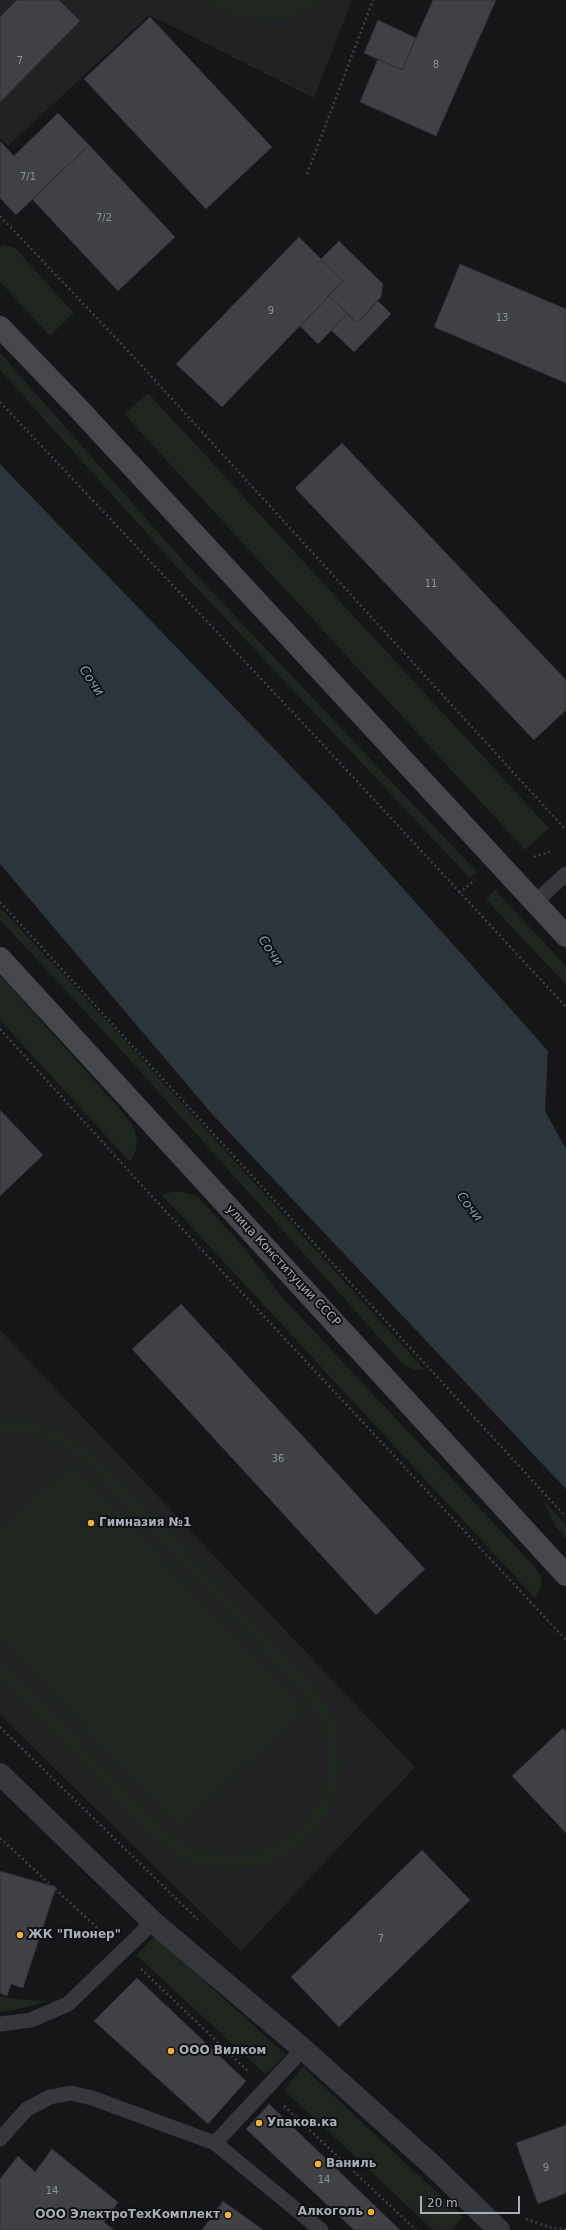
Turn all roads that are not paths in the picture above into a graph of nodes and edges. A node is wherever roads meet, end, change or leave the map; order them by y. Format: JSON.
{"nodes":[{"id":1,"x":0,"y":328,"type":"edge"},
{"id":2,"x":566,"y":874,"type":"edge"},
{"id":3,"x":535,"y":902,"type":"junction"},
{"id":4,"x":566,"y":936,"type":"edge"},
{"id":5,"x":0,"y":958,"type":"edge"},
{"id":6,"x":566,"y":1575,"type":"edge"},
{"id":7,"x":0,"y":1774,"type":"edge"},
{"id":8,"x":154,"y":1922,"type":"junction"},
{"id":9,"x":0,"y":2024,"type":"edge"},
{"id":10,"x":303,"y":2049,"type":"junction"},
{"id":11,"x":0,"y":2138,"type":"edge"},
{"id":12,"x":215,"y":2143,"type":"junction"},
{"id":13,"x":494,"y":2225,"type":"edge"},
{"id":14,"x":321,"y":2230,"type":"edge"}],
"edges":[{"from":1,"to":3,"type":"street"},
{"from":2,"to":3,"type":"lane"},
{"from":3,"to":4,"type":"street"},
{"from":5,"to":6,"type":"street","name":"улица Конституции СССР"},
{"from":7,"to":8,"type":"street"},
{"from":8,"to":9,"type":"lane"},
{"from":8,"to":10,"type":"street"},
{"from":10,"to":12,"type":"lane"},
{"from":10,"to":13,"type":"street"},
{"from":11,"to":12,"type":"lane"},
{"from":12,"to":14,"type":"lane"}]}
